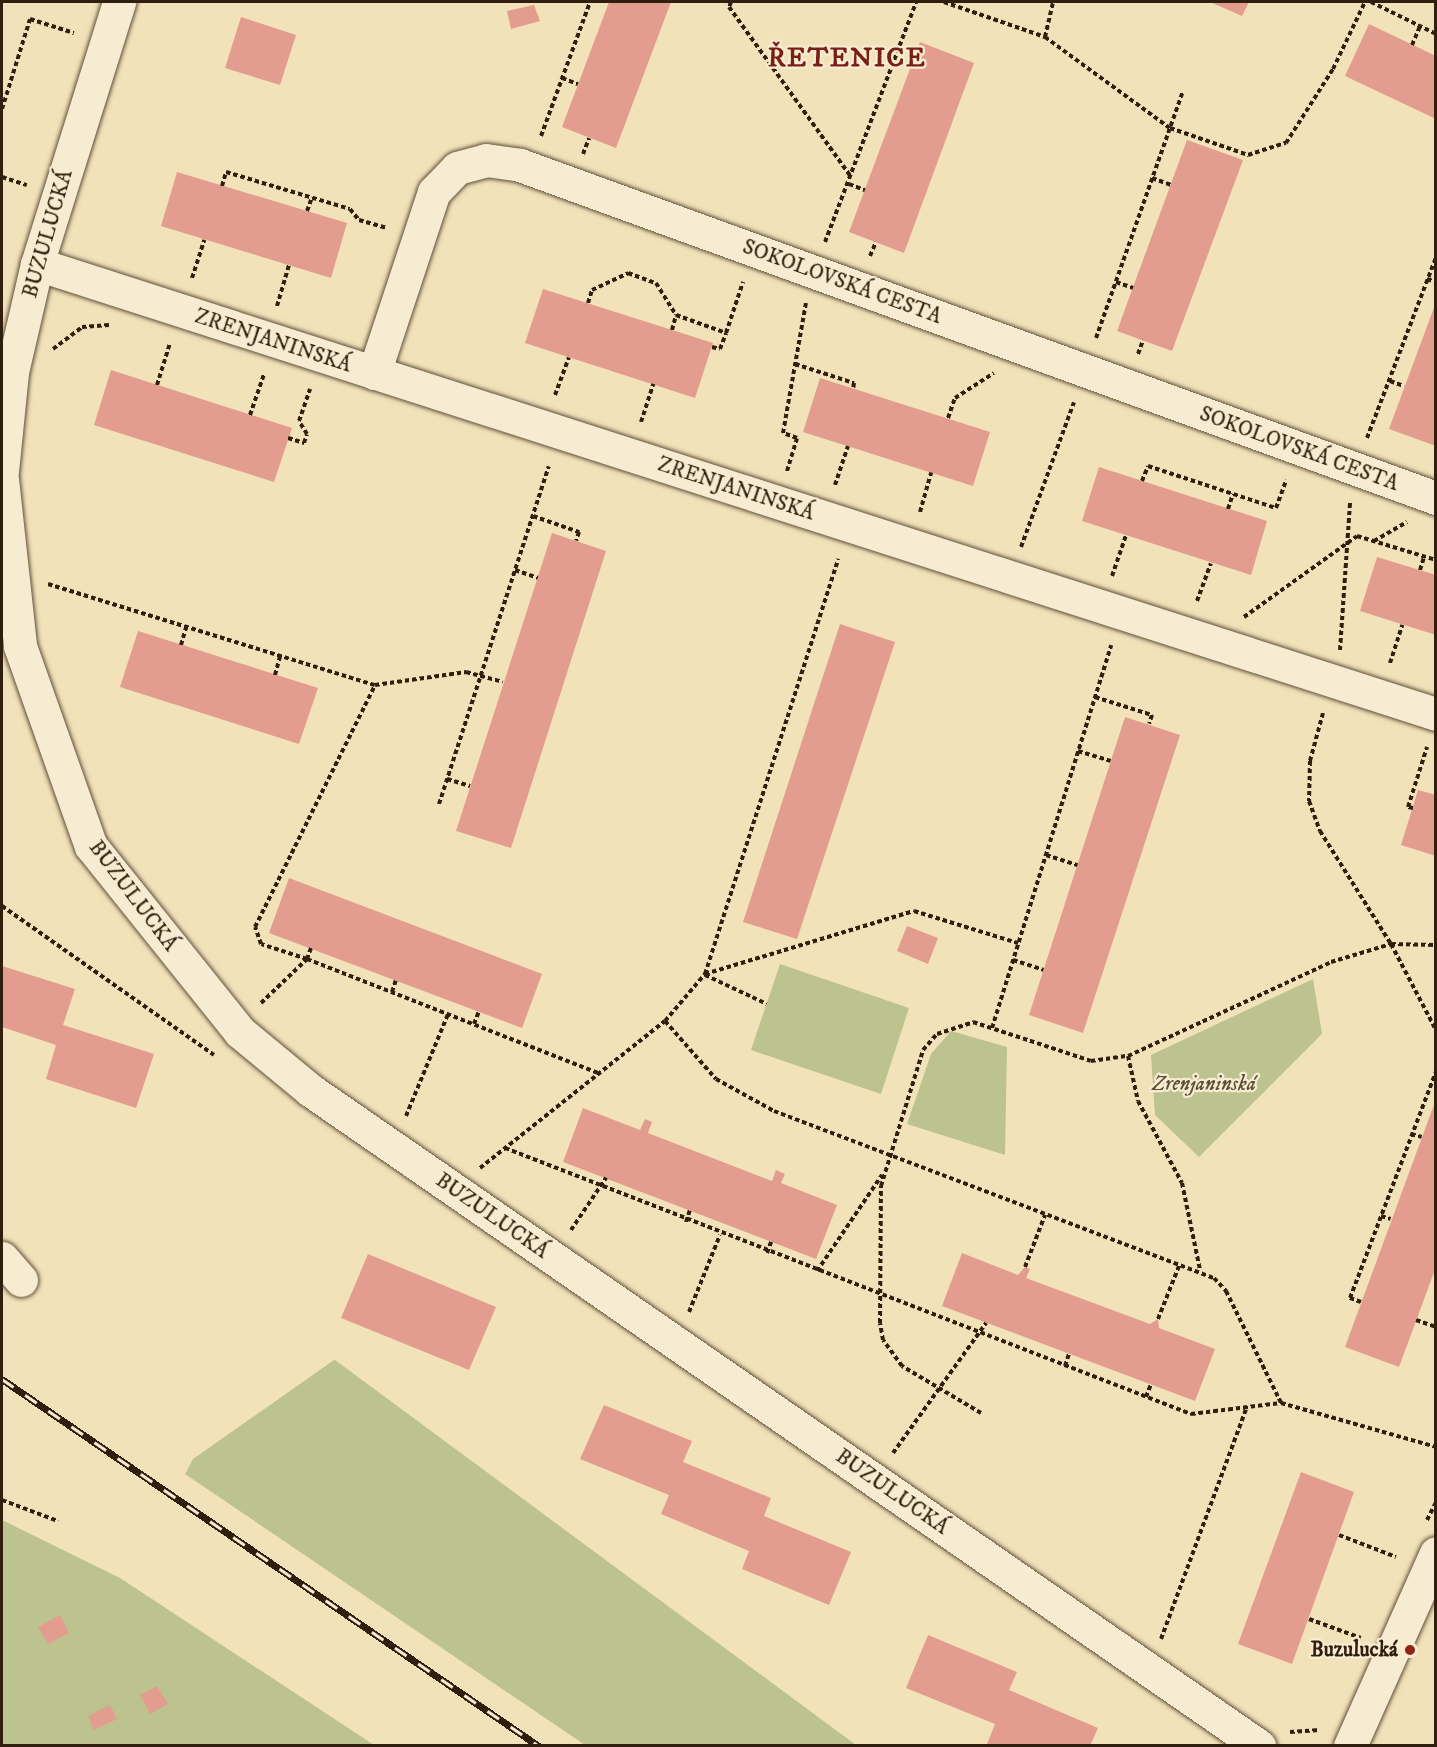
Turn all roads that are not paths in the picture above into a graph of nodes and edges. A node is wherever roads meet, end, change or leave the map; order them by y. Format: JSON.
{"nodes":[{"id":1,"x":119,"y":2,"type":"edge"},
{"id":2,"x":37,"y":264,"type":"junction"},
{"id":3,"x":374,"y":373,"type":"junction"},
{"id":4,"x":2,"y":471,"type":"edge"},
{"id":5,"x":2,"y":479,"type":"edge"},
{"id":6,"x":1436,"y":498,"type":"edge"},
{"id":7,"x":1436,"y":714,"type":"edge"},
{"id":8,"x":1422,"y":1549,"type":"edge"},
{"id":9,"x":1337,"y":1737,"type":"edge"},
{"id":10,"x":1271,"y":1738,"type":"edge"}],
"edges":[{"from":1,"to":2,"type":"street","name":"BUZULUCKÁ"},
{"from":2,"to":3,"type":"street","name":"ZRENJANINSKÁ"},
{"from":2,"to":4,"type":"street","name":"BUZULUCKÁ"},
{"from":3,"to":6,"type":"street","name":"SOKOLOVSKÁ CESTA"},
{"from":3,"to":7,"type":"street","name":"ZRENJANINSKÁ"},
{"from":5,"to":10,"type":"street","name":"BUZULUCKÁ"},
{"from":8,"to":9,"type":"street"}]}
